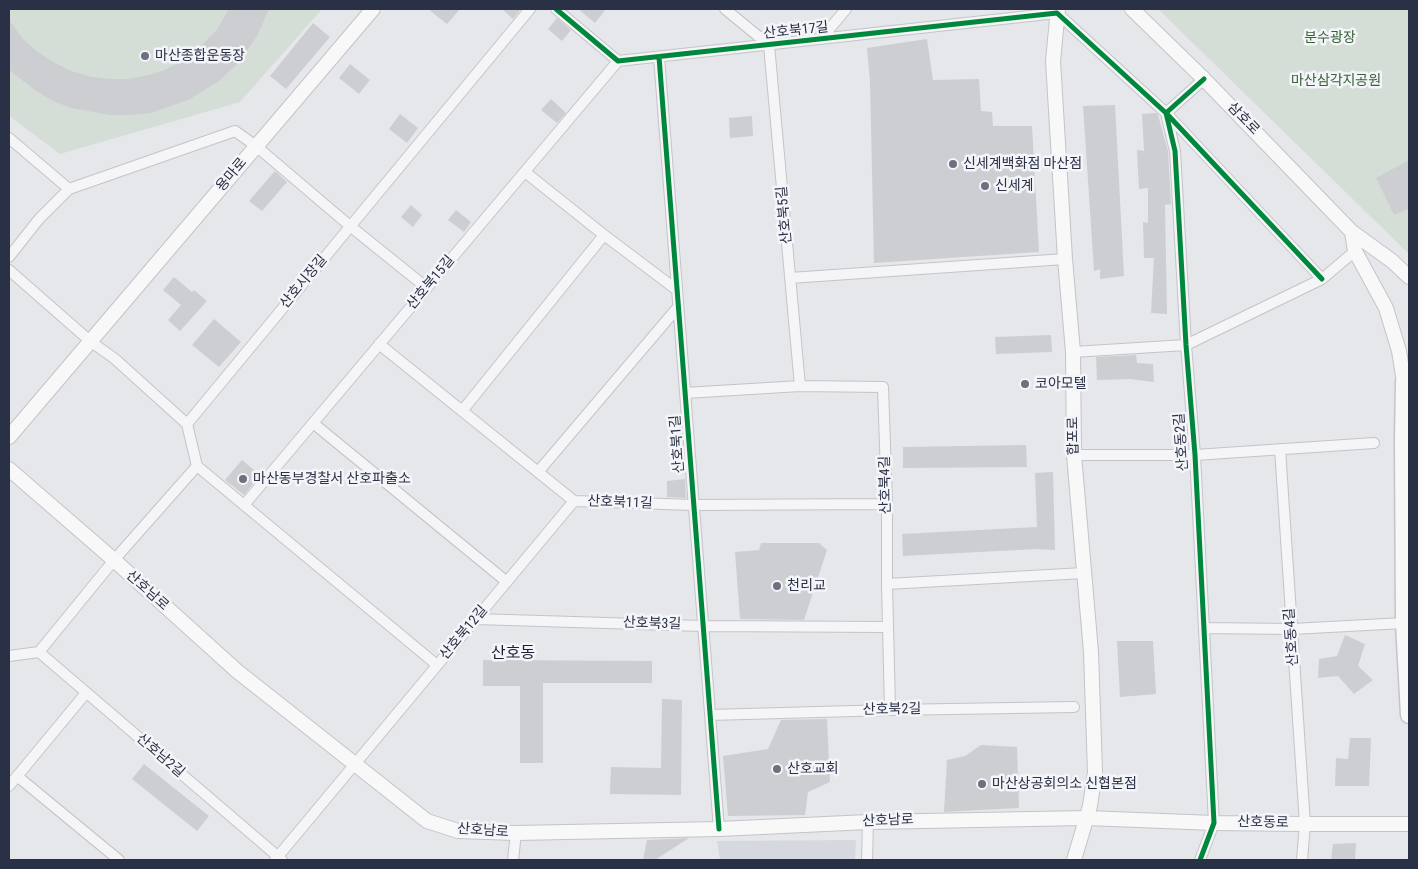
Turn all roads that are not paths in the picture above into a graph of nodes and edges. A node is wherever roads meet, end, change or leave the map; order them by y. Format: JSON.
{"nodes":[{"id":1,"x":373,"y":9,"type":"edge"},
{"id":2,"x":530,"y":9,"type":"edge"},
{"id":3,"x":556,"y":9,"type":"edge"},
{"id":4,"x":725,"y":9,"type":"edge"},
{"id":5,"x":846,"y":9,"type":"edge"},
{"id":6,"x":1132,"y":9,"type":"edge"},
{"id":7,"x":1140,"y":9,"type":"edge"},
{"id":8,"x":1058,"y":10,"type":"edge"},
{"id":9,"x":1158,"y":34,"type":"junction"},
{"id":10,"x":821,"y":39,"type":"junction"},
{"id":11,"x":769,"y":45,"type":"junction"},
{"id":12,"x":659,"y":57,"type":"junction"},
{"id":13,"x":618,"y":61,"type":"junction"},
{"id":14,"x":1204,"y":79,"type":"junction"},
{"id":15,"x":1166,"y":113,"type":"junction"},
{"id":16,"x":9,"y":138,"type":"edge"},
{"id":17,"x":256,"y":146,"type":"junction"},
{"id":18,"x":525,"y":172,"type":"junction"},
{"id":19,"x":69,"y":189,"type":"junction"},
{"id":20,"x":350,"y":226,"type":"junction"},
{"id":21,"x":1352,"y":232,"type":"junction"},
{"id":22,"x":604,"y":235,"type":"junction"},
{"id":23,"x":1356,"y":251,"type":"junction"},
{"id":24,"x":9,"y":257,"type":"edge"},
{"id":25,"x":1065,"y":260,"type":"junction"},
{"id":26,"x":9,"y":270,"type":"edge"},
{"id":27,"x":1409,"y":277,"type":"edge"},
{"id":28,"x":790,"y":278,"type":"junction"},
{"id":29,"x":1322,"y":279,"type":"junction"},
{"id":30,"x":427,"y":288,"type":"junction"},
{"id":31,"x":677,"y":290,"type":"junction"},
{"id":32,"x":678,"y":306,"type":"junction"},
{"id":33,"x":90,"y":341,"type":"junction"},
{"id":34,"x":379,"y":344,"type":"junction"},
{"id":35,"x":1186,"y":345,"type":"junction"},
{"id":36,"x":1073,"y":352,"type":"junction"},
{"id":37,"x":1407,"y":379,"type":"edge"},
{"id":38,"x":800,"y":386,"type":"junction"},
{"id":39,"x":685,"y":393,"type":"junction"},
{"id":40,"x":462,"y":411,"type":"junction"},
{"id":41,"x":313,"y":423,"type":"junction"},
{"id":42,"x":187,"y":424,"type":"junction"},
{"id":43,"x":9,"y":437,"type":"edge"},
{"id":44,"x":1374,"y":443,"type":"dead end"},
{"id":45,"x":1280,"y":449,"type":"junction"},
{"id":46,"x":1074,"y":455,"type":"junction"},
{"id":47,"x":1195,"y":455,"type":"junction"},
{"id":48,"x":197,"y":466,"type":"junction"},
{"id":49,"x":9,"y":469,"type":"edge"},
{"id":50,"x":538,"y":472,"type":"junction"},
{"id":51,"x":574,"y":501,"type":"junction"},
{"id":52,"x":887,"y":504,"type":"junction"},
{"id":53,"x":244,"y":505,"type":"junction"},
{"id":54,"x":694,"y":505,"type":"junction"},
{"id":55,"x":114,"y":560,"type":"junction"},
{"id":56,"x":1084,"y":573,"type":"junction"},
{"id":57,"x":507,"y":582,"type":"junction"},
{"id":58,"x":887,"y":584,"type":"junction"},
{"id":59,"x":476,"y":619,"type":"junction"},
{"id":60,"x":1404,"y":623,"type":"junction"},
{"id":61,"x":703,"y":626,"type":"junction"},
{"id":62,"x":887,"y":627,"type":"junction"},
{"id":63,"x":1204,"y":628,"type":"junction"},
{"id":64,"x":1292,"y":629,"type":"junction"},
{"id":65,"x":39,"y":652,"type":"junction"},
{"id":66,"x":9,"y":656,"type":"edge"},
{"id":67,"x":437,"y":666,"type":"junction"},
{"id":68,"x":86,"y":693,"type":"junction"},
{"id":69,"x":1074,"y":707,"type":"dead end"},
{"id":70,"x":890,"y":710,"type":"junction"},
{"id":71,"x":710,"y":715,"type":"junction"},
{"id":72,"x":1409,"y":715,"type":"edge"},
{"id":73,"x":355,"y":764,"type":"junction"},
{"id":74,"x":17,"y":776,"type":"junction"},
{"id":75,"x":9,"y":786,"type":"edge"},
{"id":76,"x":1087,"y":818,"type":"junction"},
{"id":77,"x":868,"y":822,"type":"junction"},
{"id":78,"x":1214,"y":822,"type":"junction"},
{"id":79,"x":1305,"y":824,"type":"junction"},
{"id":80,"x":1409,"y":824,"type":"edge"},
{"id":81,"x":719,"y":829,"type":"junction"},
{"id":82,"x":516,"y":833,"type":"junction"},
{"id":83,"x":278,"y":859,"type":"edge"},
{"id":84,"x":119,"y":860,"type":"edge"},
{"id":85,"x":513,"y":860,"type":"edge"},
{"id":86,"x":867,"y":860,"type":"edge"},
{"id":87,"x":1074,"y":860,"type":"edge"},
{"id":88,"x":1200,"y":860,"type":"edge"},
{"id":89,"x":1302,"y":860,"type":"edge"}],
"edges":[{"from":1,"to":17,"type":"main road","name":"용마로"},
{"from":2,"to":20,"type":"street","name":"산호시장길"},
{"from":3,"to":13,"type":"street"},
{"from":4,"to":11,"type":"street"},
{"from":5,"to":10,"type":"street"},
{"from":6,"to":9,"type":"main road","name":"삼호로"},
{"from":7,"to":9,"type":"main road"},
{"from":8,"to":10,"type":"street","name":"산호북17길"},
{"from":8,"to":15,"type":"street"},
{"from":8,"to":25,"type":"main road","name":"합포로"},
{"from":9,"to":14,"type":"main road","name":"삼호로"},
{"from":10,"to":11,"type":"street","name":"산호북17길"},
{"from":11,"to":12,"type":"street","name":"산호북17길"},
{"from":11,"to":28,"type":"street","name":"산호북5길"},
{"from":12,"to":13,"type":"street","name":"산호북17길"},
{"from":12,"to":31,"type":"street","name":"산호북1길"},
{"from":13,"to":18,"type":"street","name":"산호북15길"},
{"from":14,"to":15,"type":"street"},
{"from":14,"to":21,"type":"main road","name":"삼호로"},
{"from":15,"to":29,"type":"street"},
{"from":15,"to":35,"type":"street","name":"산호동2길"},
{"from":16,"to":19,"type":"street"},
{"from":17,"to":19,"type":"street"},
{"from":17,"to":20,"type":"street"},
{"from":17,"to":33,"type":"main road","name":"용마로"},
{"from":18,"to":22,"type":"street"},
{"from":18,"to":30,"type":"street","name":"산호북15길"},
{"from":19,"to":24,"type":"street"},
{"from":20,"to":30,"type":"street"},
{"from":20,"to":42,"type":"street","name":"산호시장길"},
{"from":21,"to":23,"type":"main road"},
{"from":21,"to":27,"type":"main road","name":"삼호로"},
{"from":22,"to":31,"type":"street"},
{"from":22,"to":40,"type":"street"},
{"from":23,"to":29,"type":"street"},
{"from":23,"to":37,"type":"main road"},
{"from":25,"to":28,"type":"street"},
{"from":25,"to":36,"type":"main road","name":"합포로"},
{"from":26,"to":33,"type":"street"},
{"from":28,"to":38,"type":"street","name":"산호북5길"},
{"from":29,"to":35,"type":"street"},
{"from":30,"to":34,"type":"street","name":"산호북15길"},
{"from":31,"to":32,"type":"street","name":"산호북1길"},
{"from":32,"to":39,"type":"street","name":"산호북1길"},
{"from":32,"to":50,"type":"street"},
{"from":33,"to":42,"type":"street"},
{"from":33,"to":43,"type":"main road","name":"용마로"},
{"from":34,"to":40,"type":"street","name":"산호북11길"},
{"from":34,"to":41,"type":"street","name":"산호북15길"},
{"from":35,"to":36,"type":"street"},
{"from":35,"to":47,"type":"street","name":"산호동2길"},
{"from":36,"to":46,"type":"main road","name":"합포로"},
{"from":37,"to":60,"type":"main road"},
{"from":38,"to":39,"type":"street","name":"산호북4길"},
{"from":38,"to":52,"type":"street","name":"산호북4길"},
{"from":39,"to":54,"type":"street","name":"산호북1길"},
{"from":40,"to":50,"type":"street","name":"산호북11길"},
{"from":41,"to":53,"type":"street","name":"산호북15길"},
{"from":41,"to":57,"type":"street"},
{"from":42,"to":48,"type":"street"},
{"from":44,"to":45,"type":"street"},
{"from":45,"to":47,"type":"street"},
{"from":45,"to":64,"type":"street","name":"산호동4길"},
{"from":46,"to":47,"type":"street"},
{"from":46,"to":56,"type":"main road","name":"합포로"},
{"from":47,"to":63,"type":"street","name":"산호동2길"},
{"from":48,"to":53,"type":"street"},
{"from":48,"to":55,"type":"street"},
{"from":49,"to":55,"type":"main road","name":"산호남로"},
{"from":50,"to":51,"type":"street","name":"산호북11길"},
{"from":51,"to":54,"type":"street","name":"산호북11길"},
{"from":51,"to":57,"type":"street","name":"산호북12길"},
{"from":52,"to":54,"type":"street","name":"산호북11길"},
{"from":52,"to":58,"type":"street","name":"산호북4길"},
{"from":53,"to":67,"type":"street"},
{"from":54,"to":61,"type":"street","name":"산호북1길"},
{"from":55,"to":65,"type":"street"},
{"from":55,"to":73,"type":"main road","name":"산호남로"},
{"from":56,"to":58,"type":"street"},
{"from":56,"to":76,"type":"main road","name":"합포로"},
{"from":57,"to":59,"type":"street","name":"산호북12길"},
{"from":58,"to":62,"type":"street","name":"산호북4길"},
{"from":59,"to":61,"type":"street","name":"산호북3길"},
{"from":59,"to":67,"type":"street","name":"산호북12길"},
{"from":60,"to":64,"type":"street"},
{"from":60,"to":72,"type":"main road"},
{"from":61,"to":62,"type":"street","name":"산호북3길"},
{"from":61,"to":71,"type":"street","name":"산호북1길"},
{"from":62,"to":70,"type":"street","name":"산호북4길"},
{"from":63,"to":64,"type":"street"},
{"from":63,"to":78,"type":"street","name":"산호동2길"},
{"from":64,"to":79,"type":"street","name":"산호동4길"},
{"from":65,"to":66,"type":"street"},
{"from":65,"to":68,"type":"street","name":"산호남2길"},
{"from":67,"to":73,"type":"street","name":"산호북12길"},
{"from":68,"to":74,"type":"street"},
{"from":68,"to":83,"type":"street","name":"산호남2길"},
{"from":69,"to":70,"type":"street","name":"산호북2길"},
{"from":70,"to":71,"type":"street","name":"산호북2길"},
{"from":71,"to":81,"type":"street","name":"산호북1길"},
{"from":73,"to":82,"type":"main road","name":"산호남로"},
{"from":73,"to":83,"type":"street","name":"산호북12길"},
{"from":74,"to":75,"type":"street"},
{"from":74,"to":84,"type":"street"},
{"from":76,"to":77,"type":"main road","name":"산호남로"},
{"from":76,"to":78,"type":"main road","name":"산호동로"},
{"from":76,"to":87,"type":"main road","name":"합포로"},
{"from":77,"to":81,"type":"main road","name":"산호남로"},
{"from":77,"to":86,"type":"street"},
{"from":78,"to":79,"type":"main road","name":"산호동로"},
{"from":78,"to":88,"type":"street"},
{"from":79,"to":80,"type":"main road","name":"산호동로"},
{"from":79,"to":89,"type":"street","name":"산호동4길"},
{"from":81,"to":82,"type":"main road","name":"산호남로"},
{"from":82,"to":85,"type":"street"}]}
